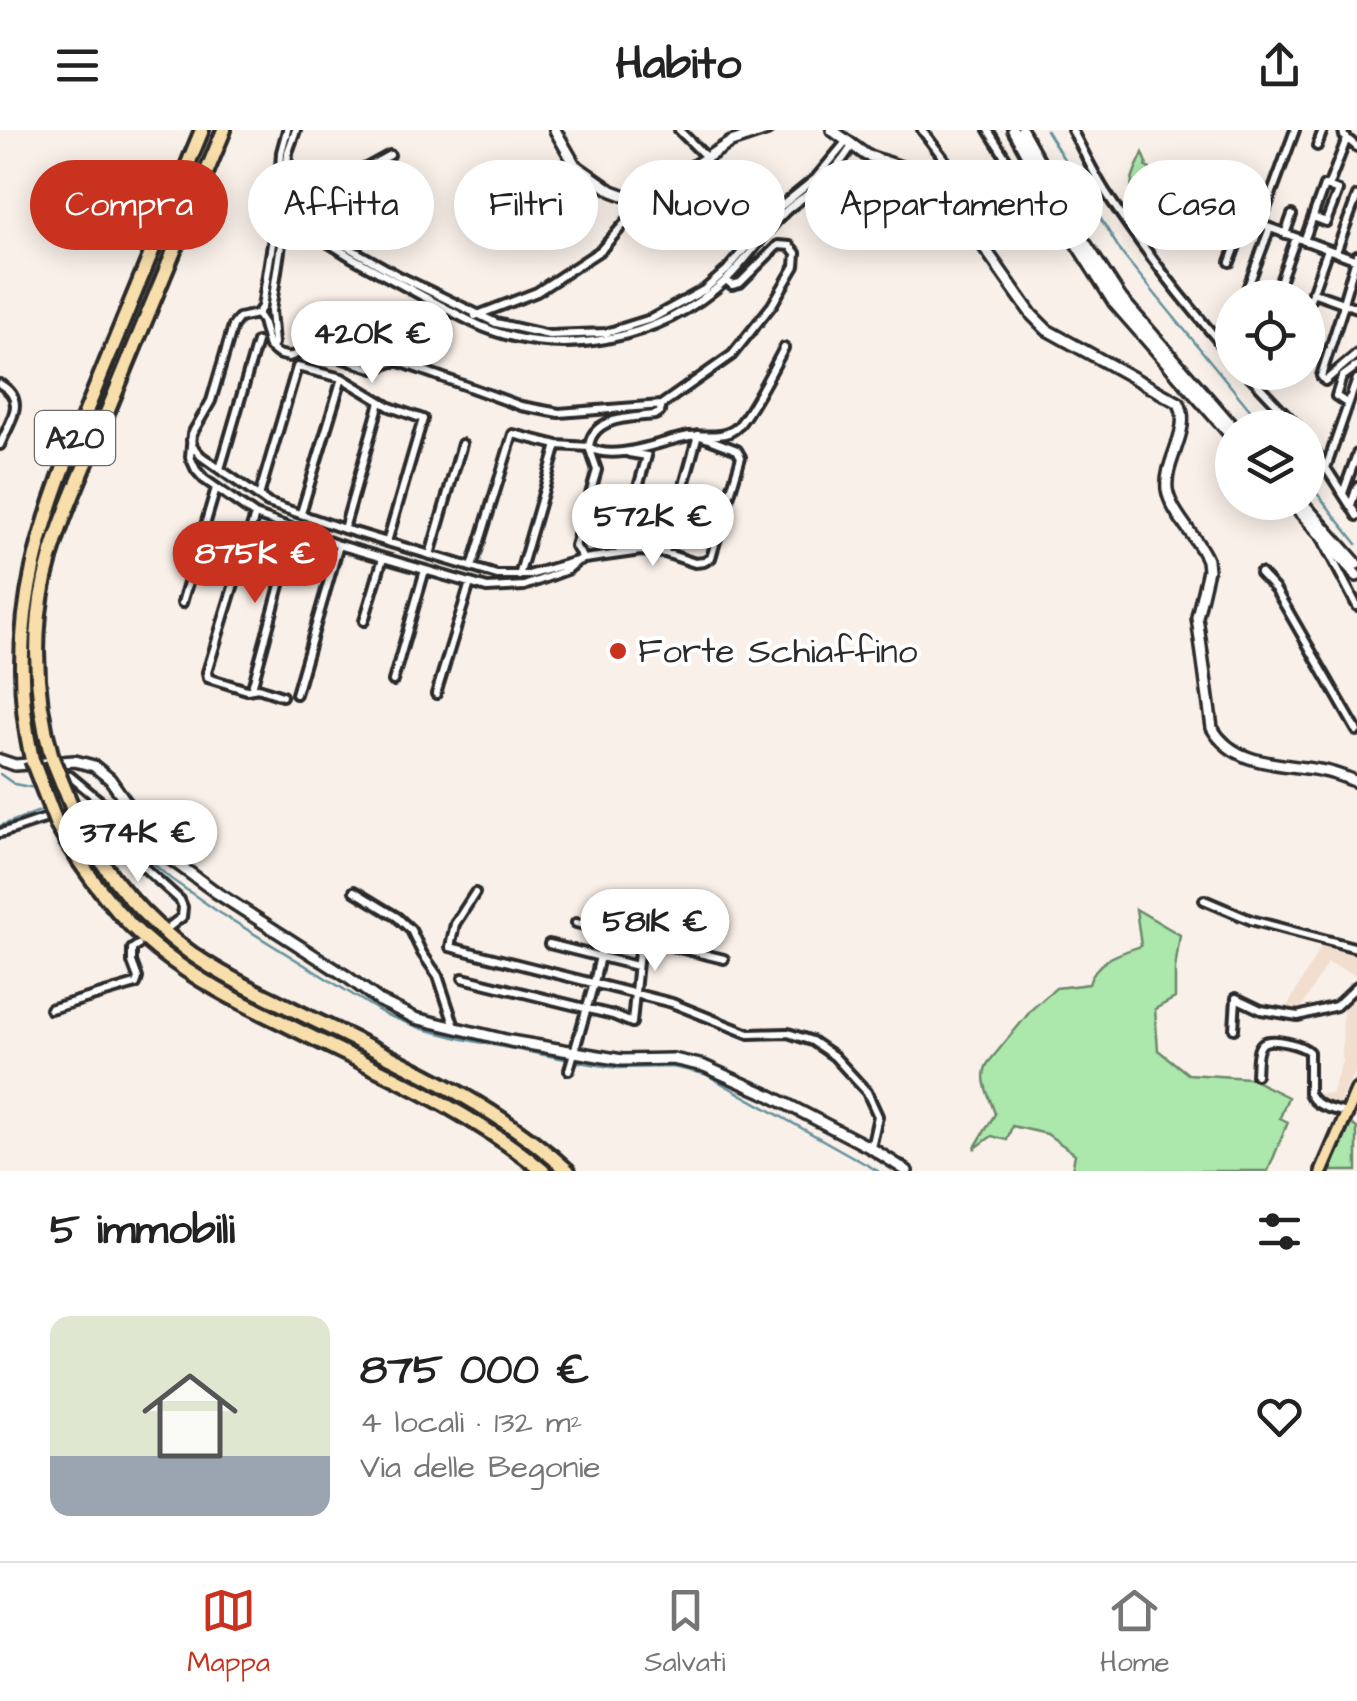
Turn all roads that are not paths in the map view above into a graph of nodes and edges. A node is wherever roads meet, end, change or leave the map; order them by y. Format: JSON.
{"nodes":[{"id":1,"x":202,"y":130,"type":"edge"},
{"id":2,"x":224,"y":130,"type":"edge"},
{"id":3,"x":287,"y":130,"type":"edge"},
{"id":4,"x":296,"y":130,"type":"edge"},
{"id":5,"x":555,"y":130,"type":"edge"},
{"id":6,"x":680,"y":130,"type":"edge"},
{"id":7,"x":766,"y":130,"type":"edge"},
{"id":8,"x":832,"y":130,"type":"edge"},
{"id":9,"x":922,"y":130,"type":"edge"},
{"id":10,"x":988,"y":130,"type":"edge"},
{"id":11,"x":1013,"y":130,"type":"edge"},
{"id":12,"x":1022,"y":130,"type":"edge"},
{"id":13,"x":1072,"y":130,"type":"edge"},
{"id":14,"x":1294,"y":130,"type":"edge"},
{"id":15,"x":1323,"y":130,"type":"edge"},
{"id":16,"x":1345,"y":135,"type":"edge"},
{"id":17,"x":849,"y":144,"type":"junction"},
{"id":18,"x":1317,"y":146,"type":"dead end"},
{"id":19,"x":1357,"y":147,"type":"edge"},
{"id":20,"x":390,"y":155,"type":"dead end"},
{"id":21,"x":706,"y":157,"type":"junction"},
{"id":22,"x":281,"y":160,"type":"edge"},
{"id":23,"x":287,"y":160,"type":"edge"},
{"id":24,"x":381,"y":160,"type":"edge"},
{"id":25,"x":701,"y":160,"type":"edge"},
{"id":26,"x":879,"y":160,"type":"edge"},
{"id":27,"x":944,"y":160,"type":"edge"},
{"id":28,"x":1007,"y":160,"type":"edge"},
{"id":29,"x":1034,"y":160,"type":"edge"},
{"id":30,"x":1035,"y":160,"type":"edge"},
{"id":31,"x":1328,"y":187,"type":"junction"},
{"id":32,"x":618,"y":194,"type":"edge"},
{"id":33,"x":1271,"y":194,"type":"edge"},
{"id":34,"x":1357,"y":196,"type":"edge"},
{"id":35,"x":1292,"y":214,"type":"dead end"},
{"id":36,"x":1312,"y":217,"type":"junction"},
{"id":37,"x":1271,"y":228,"type":"edge"},
{"id":38,"x":618,"y":231,"type":"edge"},
{"id":39,"x":1285,"y":234,"type":"junction"},
{"id":40,"x":1300,"y":239,"type":"junction"},
{"id":41,"x":276,"y":250,"type":"edge"},
{"id":42,"x":342,"y":250,"type":"edge"},
{"id":43,"x":353,"y":250,"type":"edge"},
{"id":44,"x":987,"y":250,"type":"edge"},
{"id":45,"x":1080,"y":250,"type":"edge"},
{"id":46,"x":1089,"y":250,"type":"edge"},
{"id":47,"x":1235,"y":250,"type":"edge"},
{"id":48,"x":1262,"y":250,"type":"edge"},
{"id":49,"x":1332,"y":251,"type":"junction"},
{"id":50,"x":1357,"y":258,"type":"edge"},
{"id":51,"x":1230,"y":262,"type":"dead end"},
{"id":52,"x":726,"y":280,"type":"junction"},
{"id":53,"x":1250,"y":280,"type":"edge"},
{"id":54,"x":1282,"y":280,"type":"edge"},
{"id":55,"x":1318,"y":280,"type":"edge"},
{"id":56,"x":1325,"y":296,"type":"edge"},
{"id":57,"x":1344,"y":303,"type":"junction"},
{"id":58,"x":1357,"y":308,"type":"edge"},
{"id":59,"x":264,"y":314,"type":"junction"},
{"id":60,"x":474,"y":318,"type":"junction"},
{"id":61,"x":1215,"y":335,"type":"edge"},
{"id":62,"x":256,"y":342,"type":"dead end"},
{"id":63,"x":784,"y":348,"type":"dead end"},
{"id":64,"x":305,"y":351,"type":"junction"},
{"id":65,"x":1357,"y":354,"type":"edge"},
{"id":66,"x":397,"y":360,"type":"junction"},
{"id":67,"x":1357,"y":366,"type":"edge"},
{"id":68,"x":342,"y":378,"type":"junction"},
{"id":69,"x":1357,"y":379,"type":"edge"},
{"id":70,"x":0,"y":384,"type":"edge"},
{"id":71,"x":1263,"y":390,"type":"edge"},
{"id":72,"x":380,"y":402,"type":"junction"},
{"id":73,"x":1348,"y":404,"type":"junction"},
{"id":74,"x":660,"y":405,"type":"junction"},
{"id":75,"x":1218,"y":410,"type":"edge"},
{"id":76,"x":1282,"y":410,"type":"edge"},
{"id":77,"x":1215,"y":418,"type":"edge"},
{"id":78,"x":698,"y":435,"type":"junction"},
{"id":79,"x":191,"y":440,"type":"junction"},
{"id":80,"x":462,"y":444,"type":"dead end"},
{"id":81,"x":0,"y":445,"type":"edge"},
{"id":82,"x":557,"y":446,"type":"junction"},
{"id":83,"x":589,"y":448,"type":"junction"},
{"id":84,"x":622,"y":452,"type":"junction"},
{"id":85,"x":1357,"y":454,"type":"edge"},
{"id":86,"x":1326,"y":468,"type":"joint"},
{"id":87,"x":220,"y":469,"type":"junction"},
{"id":88,"x":1357,"y":487,"type":"edge"},
{"id":89,"x":216,"y":488,"type":"junction"},
{"id":90,"x":1343,"y":494,"type":"junction"},
{"id":91,"x":259,"y":496,"type":"junction"},
{"id":92,"x":1354,"y":507,"type":"edge"},
{"id":93,"x":301,"y":513,"type":"junction"},
{"id":94,"x":255,"y":516,"type":"junction"},
{"id":95,"x":1357,"y":516,"type":"edge"},
{"id":96,"x":1307,"y":520,"type":"edge"},
{"id":97,"x":1318,"y":520,"type":"edge"},
{"id":98,"x":344,"y":529,"type":"junction"},
{"id":99,"x":294,"y":530,"type":"junction"},
{"id":100,"x":1319,"y":533,"type":"junction"},
{"id":101,"x":386,"y":542,"type":"junction"},
{"id":102,"x":339,"y":545,"type":"junction"},
{"id":103,"x":619,"y":553,"type":"junction"},
{"id":104,"x":666,"y":553,"type":"junction"},
{"id":105,"x":430,"y":555,"type":"junction"},
{"id":106,"x":382,"y":558,"type":"junction"},
{"id":107,"x":582,"y":559,"type":"junction"},
{"id":108,"x":1357,"y":564,"type":"edge"},
{"id":109,"x":472,"y":567,"type":"junction"},
{"id":110,"x":425,"y":570,"type":"junction"},
{"id":111,"x":1260,"y":573,"type":"dead end"},
{"id":112,"x":519,"y":576,"type":"junction"},
{"id":113,"x":1357,"y":576,"type":"edge"},
{"id":114,"x":470,"y":583,"type":"junction"},
{"id":115,"x":182,"y":603,"type":"dead end"},
{"id":116,"x":1357,"y":606,"type":"edge"},
{"id":117,"x":364,"y":621,"type":"dead end"},
{"id":118,"x":393,"y":681,"type":"dead end"},
{"id":119,"x":252,"y":688,"type":"junction"},
{"id":120,"x":296,"y":694,"type":"dead end"},
{"id":121,"x":436,"y":694,"type":"dead end"},
{"id":122,"x":282,"y":696,"type":"dead end"},
{"id":123,"x":1357,"y":731,"type":"edge"},
{"id":124,"x":0,"y":760,"type":"edge"},
{"id":125,"x":70,"y":776,"type":"dead end"},
{"id":126,"x":1357,"y":782,"type":"edge"},
{"id":127,"x":137,"y":829,"type":"junction"},
{"id":128,"x":0,"y":833,"type":"edge"},
{"id":129,"x":120,"y":845,"type":"junction"},
{"id":130,"x":354,"y":891,"type":"dead end"},
{"id":131,"x":476,"y":892,"type":"dead end"},
{"id":132,"x":1204,"y":900,"type":"dead end"},
{"id":133,"x":610,"y":911,"type":"dead end"},
{"id":134,"x":642,"y":921,"type":"dead end"},
{"id":135,"x":576,"y":923,"type":"dead end"},
{"id":136,"x":170,"y":927,"type":"dead end"},
{"id":137,"x":606,"y":930,"type":"junction"},
{"id":138,"x":640,"y":938,"type":"junction"},
{"id":139,"x":549,"y":944,"type":"dead end"},
{"id":140,"x":138,"y":945,"type":"dead end"},
{"id":141,"x":1357,"y":948,"type":"edge"},
{"id":142,"x":600,"y":956,"type":"junction"},
{"id":143,"x":724,"y":959,"type":"dead end"},
{"id":144,"x":638,"y":966,"type":"junction"},
{"id":145,"x":463,"y":978,"type":"dead end"},
{"id":146,"x":594,"y":982,"type":"junction"},
{"id":147,"x":1357,"y":986,"type":"edge"},
{"id":148,"x":636,"y":994,"type":"junction"},
{"id":149,"x":587,"y":1008,"type":"junction"},
{"id":150,"x":50,"y":1010,"type":"dead end"},
{"id":151,"x":456,"y":1028,"type":"junction"},
{"id":152,"x":1234,"y":1030,"type":"dead end"},
{"id":153,"x":575,"y":1054,"type":"junction"},
{"id":154,"x":570,"y":1068,"type":"dead end"},
{"id":155,"x":1256,"y":1075,"type":"dead end"},
{"id":156,"x":1357,"y":1090,"type":"edge"},
{"id":157,"x":1346,"y":1113,"type":"junction"},
{"id":158,"x":871,"y":1148,"type":"junction"},
{"id":159,"x":543,"y":1171,"type":"edge"},
{"id":160,"x":568,"y":1171,"type":"edge"},
{"id":161,"x":908,"y":1171,"type":"edge"},
{"id":162,"x":1322,"y":1171,"type":"edge"}],
"edges":[{"from":1,"to":159,"type":"highway","number":"A20","bridge":true},
{"from":2,"to":160,"type":"highway","number":"A20","bridge":true},
{"from":3,"to":22,"type":"street"},
{"from":4,"to":23,"type":"street"},
{"from":5,"to":32,"type":"street"},
{"from":6,"to":21,"type":"street"},
{"from":7,"to":21,"type":"street"},
{"from":8,"to":17,"type":"street"},
{"from":9,"to":27,"type":"street"},
{"from":10,"to":28,"type":"street"},
{"from":11,"to":29,"type":"street"},
{"from":12,"to":30,"type":"street"},
{"from":13,"to":61,"type":"street"},
{"from":14,"to":33,"type":"street"},
{"from":15,"to":18,"type":"street"},
{"from":16,"to":19,"type":"street"},
{"from":16,"to":31,"type":"street"},
{"from":17,"to":26,"type":"street"},
{"from":17,"to":52,"type":"street"},
{"from":17,"to":60,"type":"street"},
{"from":20,"to":24,"type":"street"},
{"from":21,"to":25,"type":"street"},
{"from":31,"to":36,"type":"street"},
{"from":31,"to":36,"type":"street"},
{"from":34,"to":49,"type":"street"},
{"from":35,"to":39,"type":"street"},
{"from":36,"to":40,"type":"street"},
{"from":37,"to":39,"type":"street"},
{"from":38,"to":60,"type":"street"},
{"from":39,"to":40,"type":"street"},
{"from":40,"to":49,"type":"street"},
{"from":40,"to":54,"type":"street"},
{"from":41,"to":59,"type":"street"},
{"from":42,"to":60,"type":"street"},
{"from":43,"to":60,"type":"street"},
{"from":44,"to":126,"type":"street"},
{"from":45,"to":77,"type":"street"},
{"from":46,"to":75,"type":"street"},
{"from":47,"to":51,"type":"street"},
{"from":48,"to":53,"type":"street"},
{"from":49,"to":50,"type":"street"},
{"from":49,"to":55,"type":"street"},
{"from":50,"to":57,"type":"street"},
{"from":52,"to":60,"type":"street"},
{"from":52,"to":74,"type":"street"},
{"from":56,"to":57,"type":"street"},
{"from":57,"to":58,"type":"street"},
{"from":57,"to":65,"type":"street"},
{"from":59,"to":64,"type":"street"},
{"from":59,"to":79,"type":"street"},
{"from":62,"to":87,"type":"street"},
{"from":63,"to":78,"type":"street"},
{"from":64,"to":66,"type":"street"},
{"from":64,"to":66,"type":"street"},
{"from":66,"to":74,"type":"street"},
{"from":67,"to":73,"type":"street"},
{"from":68,"to":72,"type":"street"},
{"from":68,"to":91,"type":"street"},
{"from":68,"to":93,"type":"street"},
{"from":69,"to":73,"type":"street"},
{"from":70,"to":81,"type":"street"},
{"from":71,"to":76,"type":"street"},
{"from":72,"to":98,"type":"street"},
{"from":72,"to":101,"type":"street"},
{"from":73,"to":86,"type":"street"},
{"from":74,"to":83,"type":"street"},
{"from":78,"to":84,"type":"street"},
{"from":78,"to":104,"type":"street"},
{"from":78,"to":104,"type":"street"},
{"from":79,"to":87,"type":"street"},
{"from":79,"to":89,"type":"street"},
{"from":80,"to":105,"type":"street"},
{"from":82,"to":83,"type":"street"},
{"from":82,"to":109,"type":"street"},
{"from":82,"to":112,"type":"street"},
{"from":83,"to":84,"type":"street"},
{"from":83,"to":107,"type":"street"},
{"from":84,"to":103,"type":"street"},
{"from":85,"to":90,"type":"street"},
{"from":86,"to":90,"type":"street"},
{"from":87,"to":91,"type":"street"},
{"from":88,"to":92,"type":"street"},
{"from":89,"to":94,"type":"street"},
{"from":89,"to":115,"type":"street"},
{"from":90,"to":92,"type":"street"},
{"from":91,"to":93,"type":"street"},
{"from":92,"to":95,"type":"street"},
{"from":93,"to":98,"type":"street"},
{"from":94,"to":99,"type":"street"},
{"from":94,"to":119,"type":"street"},
{"from":96,"to":100,"type":"street"},
{"from":97,"to":108,"type":"street"},
{"from":98,"to":101,"type":"street"},
{"from":99,"to":102,"type":"street"},
{"from":99,"to":119,"type":"street"},
{"from":100,"to":113,"type":"street"},
{"from":100,"to":116,"type":"street"},
{"from":101,"to":105,"type":"street"},
{"from":102,"to":106,"type":"street"},
{"from":102,"to":120,"type":"street"},
{"from":103,"to":104,"type":"street"},
{"from":103,"to":107,"type":"street"},
{"from":105,"to":109,"type":"street"},
{"from":106,"to":110,"type":"street"},
{"from":106,"to":117,"type":"street"},
{"from":107,"to":112,"type":"street"},
{"from":107,"to":114,"type":"street"},
{"from":109,"to":112,"type":"street"},
{"from":110,"to":114,"type":"street"},
{"from":110,"to":118,"type":"street"},
{"from":111,"to":123,"type":"street"},
{"from":114,"to":121,"type":"street"},
{"from":119,"to":122,"type":"street"},
{"from":124,"to":127,"type":"street"},
{"from":125,"to":127,"type":"street"},
{"from":127,"to":129,"type":"street"},
{"from":127,"to":151,"type":"street"},
{"from":128,"to":129,"type":"street"},
{"from":129,"to":136,"type":"street"},
{"from":130,"to":151,"type":"street"},
{"from":131,"to":146,"type":"street"},
{"from":132,"to":141,"type":"street"},
{"from":133,"to":137,"type":"street"},
{"from":134,"to":138,"type":"street"},
{"from":135,"to":137,"type":"street"},
{"from":137,"to":138,"type":"street"},
{"from":137,"to":142,"type":"street"},
{"from":138,"to":143,"type":"street"},
{"from":138,"to":144,"type":"street"},
{"from":139,"to":142,"type":"street"},
{"from":140,"to":150,"type":"street"},
{"from":142,"to":144,"type":"street"},
{"from":142,"to":146,"type":"street"},
{"from":144,"to":148,"type":"street"},
{"from":145,"to":149,"type":"street"},
{"from":146,"to":148,"type":"street"},
{"from":146,"to":149,"type":"street"},
{"from":147,"to":152,"type":"street"},
{"from":148,"to":149,"type":"street"},
{"from":148,"to":158,"type":"street"},
{"from":149,"to":153,"type":"street"},
{"from":151,"to":153,"type":"street"},
{"from":153,"to":154,"type":"street"},
{"from":153,"to":158,"type":"street"},
{"from":155,"to":157,"type":"street"},
{"from":156,"to":157,"type":"main road"},
{"from":157,"to":162,"type":"main road"},
{"from":158,"to":161,"type":"street"}]}
